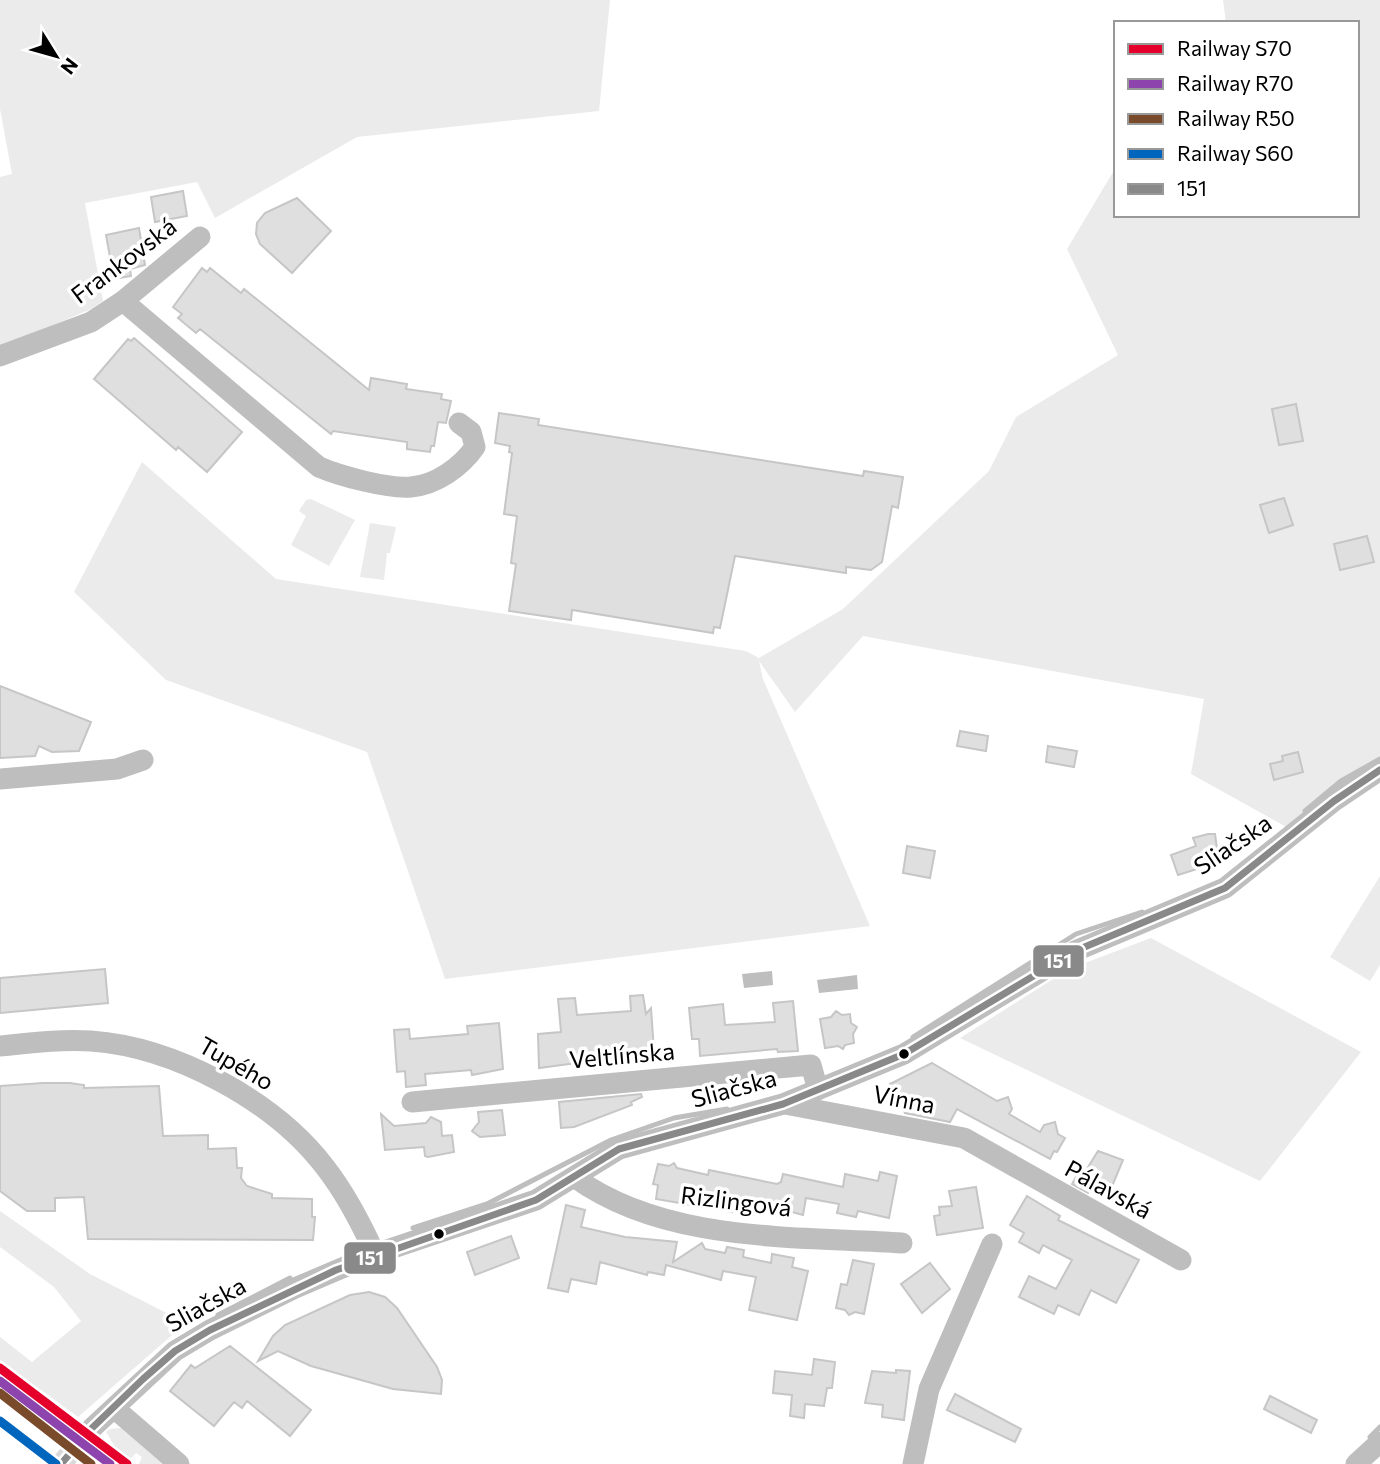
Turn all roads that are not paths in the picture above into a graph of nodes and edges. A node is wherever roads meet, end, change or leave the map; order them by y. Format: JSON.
{"nodes":[{"id":1,"x":200,"y":237,"type":"dead end"},
{"id":2,"x":123,"y":301,"type":"junction"},
{"id":3,"x":0,"y":356,"type":"edge"},
{"id":4,"x":459,"y":423,"type":"dead end"},
{"id":5,"x":143,"y":760,"type":"dead end"},
{"id":6,"x":1380,"y":770,"type":"edge"},
{"id":7,"x":0,"y":779,"type":"edge"},
{"id":8,"x":0,"y":1046,"type":"edge"},
{"id":9,"x":818,"y":1090,"type":"junction"},
{"id":10,"x":412,"y":1102,"type":"dead end"},
{"id":11,"x":783,"y":1104,"type":"junction"},
{"id":12,"x":1009,"y":1165,"type":"joint"},
{"id":13,"x":574,"y":1177,"type":"junction"},
{"id":14,"x":902,"y":1243,"type":"dead end"},
{"id":15,"x":992,"y":1244,"type":"dead end"},
{"id":16,"x":376,"y":1254,"type":"junction"},
{"id":17,"x":1181,"y":1260,"type":"dead end"},
{"id":18,"x":114,"y":1408,"type":"junction"},
{"id":19,"x":91,"y":1429,"type":"tunnel mouth"},
{"id":20,"x":1380,"y":1442,"type":"edge"},
{"id":21,"x":179,"y":1464,"type":"edge"},
{"id":22,"x":914,"y":1464,"type":"edge"},
{"id":23,"x":1356,"y":1464,"type":"edge"}],
"edges":[{"from":1,"to":2,"type":"street","name":"Frankovská"},
{"from":2,"to":3,"type":"street","name":"Frankovská"},
{"from":2,"to":4,"type":"street"},
{"from":5,"to":7,"type":"street"},
{"from":6,"to":9,"type":"street","name":"Sliačska"},
{"from":8,"to":16,"type":"street","name":"Tupého"},
{"from":9,"to":10,"type":"street","name":"Veltlínska"},
{"from":9,"to":11,"type":"street","name":"Sliačska"},
{"from":11,"to":12,"type":"street","name":"Vínna"},
{"from":11,"to":13,"type":"street","name":"Sliačska"},
{"from":12,"to":17,"type":"street","name":"Pálavská"},
{"from":13,"to":14,"type":"street","name":"Rizlingová"},
{"from":13,"to":16,"type":"street","name":"Sliačska"},
{"from":15,"to":22,"type":"street"},
{"from":16,"to":18,"type":"street","name":"Sliačska"},
{"from":18,"to":19,"type":"street","name":"Sliačska"},
{"from":18,"to":21,"type":"street"},
{"from":20,"to":23,"type":"street"}]}
